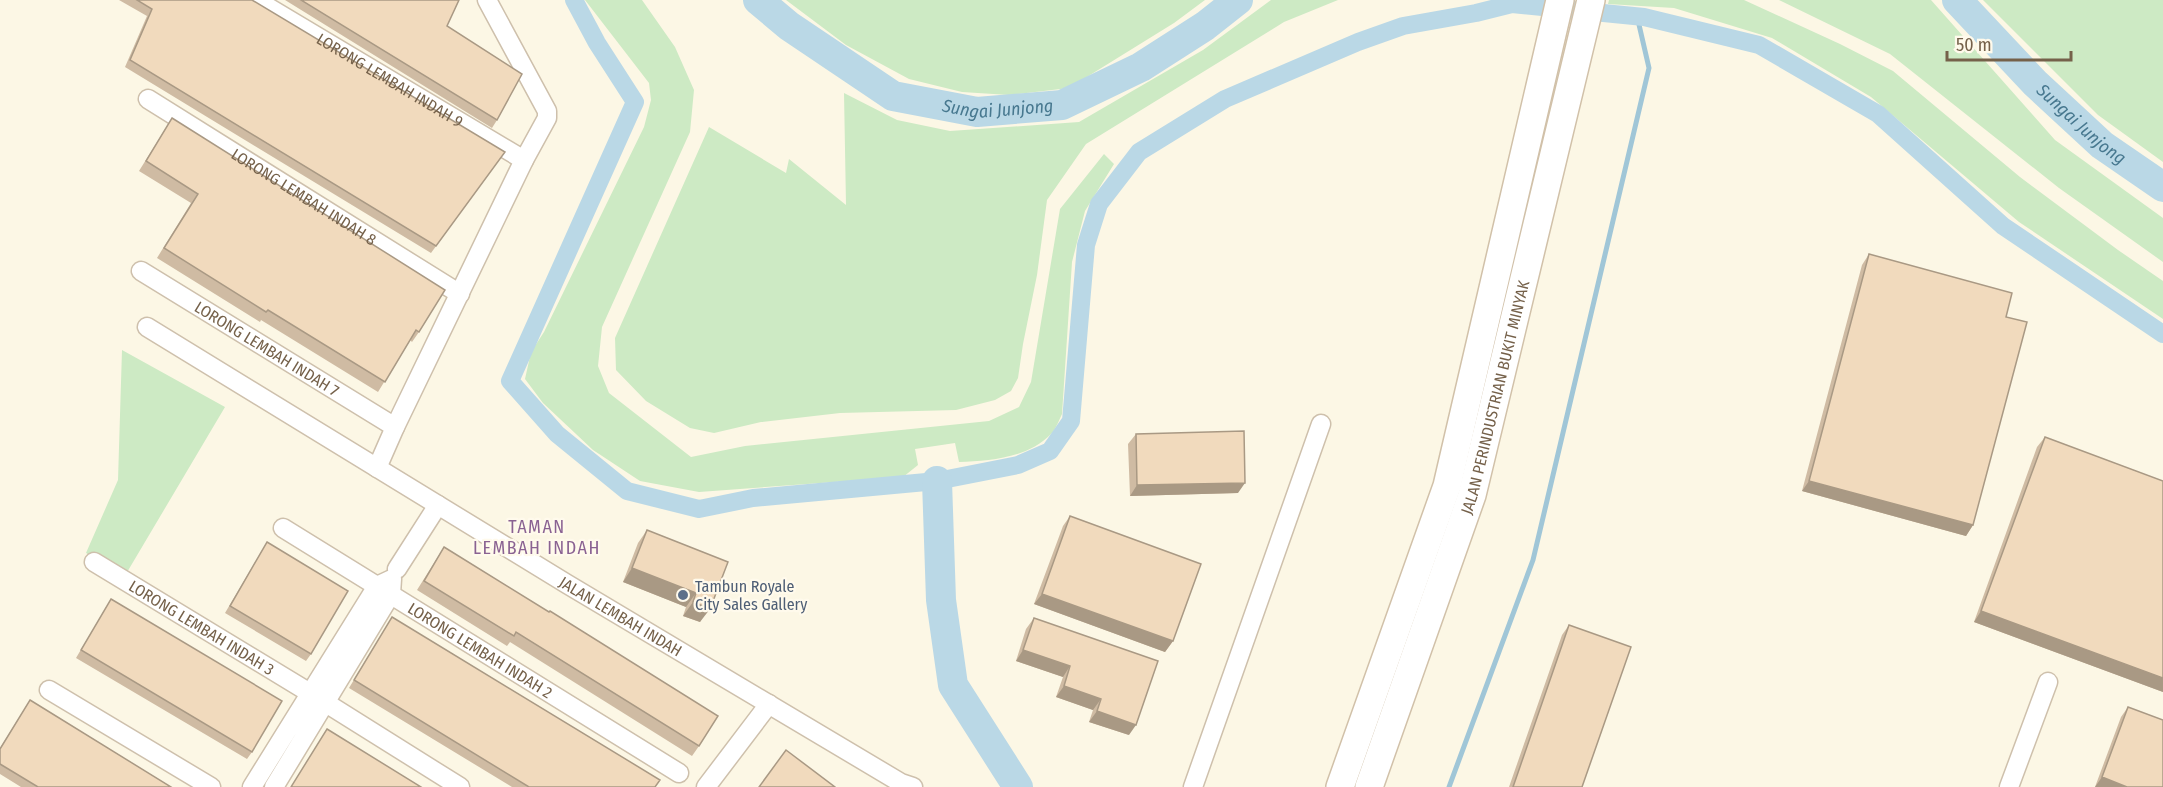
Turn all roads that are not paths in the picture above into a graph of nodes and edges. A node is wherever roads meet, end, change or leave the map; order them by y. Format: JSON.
{"nodes":[{"id":1,"x":256,"y":0,"type":"edge"},
{"id":2,"x":487,"y":0,"type":"edge"},
{"id":3,"x":1560,"y":0,"type":"edge"},
{"id":4,"x":1591,"y":0,"type":"edge"},
{"id":5,"x":148,"y":99,"type":"dead end"},
{"id":6,"x":524,"y":160,"type":"junction"},
{"id":7,"x":141,"y":271,"type":"dead end"},
{"id":8,"x":460,"y":294,"type":"junction"},
{"id":9,"x":147,"y":327,"type":"dead end"},
{"id":10,"x":1321,"y":424,"type":"dead end"},
{"id":11,"x":395,"y":427,"type":"junction"},
{"id":12,"x":377,"y":468,"type":"junction"},
{"id":13,"x":438,"y":505,"type":"junction"},
{"id":14,"x":283,"y":528,"type":"dead end"},
{"id":15,"x":94,"y":562,"type":"dead end"},
{"id":16,"x":398,"y":569,"type":"dead end"},
{"id":17,"x":384,"y":590,"type":"junction"},
{"id":18,"x":2048,"y":682,"type":"dead end"},
{"id":19,"x":49,"y":690,"type":"dead end"},
{"id":20,"x":318,"y":698,"type":"junction"},
{"id":21,"x":769,"y":704,"type":"junction"},
{"id":22,"x":679,"y":773,"type":"dead end"},
{"id":23,"x":211,"y":787,"type":"edge"},
{"id":24,"x":252,"y":787,"type":"edge"},
{"id":25,"x":274,"y":787,"type":"edge"},
{"id":26,"x":460,"y":787,"type":"edge"},
{"id":27,"x":706,"y":787,"type":"edge"},
{"id":28,"x":913,"y":787,"type":"edge"},
{"id":29,"x":1193,"y":787,"type":"edge"},
{"id":30,"x":1340,"y":787,"type":"edge"},
{"id":31,"x":1369,"y":787,"type":"edge"},
{"id":32,"x":2009,"y":787,"type":"edge"}],
"edges":[{"from":1,"to":6,"type":"street","name":"LORONG LEMBAH INDAH 9"},
{"from":2,"to":6,"type":"street"},
{"from":3,"to":30,"type":"main road","name":"JALAN PERINDUSTRIAN BUKIT MINYAK"},
{"from":4,"to":31,"type":"main road","name":"JALAN PERINDUSTRIAN BUKIT MINYAK"},
{"from":5,"to":8,"type":"street","name":"LORONG LEMBAH INDAH 8"},
{"from":6,"to":8,"type":"street"},
{"from":7,"to":11,"type":"street","name":"LORONG LEMBAH INDAH 7"},
{"from":8,"to":11,"type":"street"},
{"from":9,"to":12,"type":"street","name":"JALAN LEMBAH INDAH"},
{"from":10,"to":29,"type":"street"},
{"from":11,"to":12,"type":"street"},
{"from":12,"to":13,"type":"street","name":"JALAN LEMBAH INDAH"},
{"from":13,"to":16,"type":"street"},
{"from":13,"to":21,"type":"street","name":"JALAN LEMBAH INDAH"},
{"from":14,"to":17,"type":"street","name":"LORONG LEMBAH INDAH 2"},
{"from":15,"to":20,"type":"street","name":"LORONG LEMBAH INDAH 3"},
{"from":17,"to":20,"type":"street"},
{"from":17,"to":22,"type":"street","name":"LORONG LEMBAH INDAH 2"},
{"from":18,"to":32,"type":"street"},
{"from":19,"to":23,"type":"street"},
{"from":20,"to":24,"type":"street"},
{"from":20,"to":25,"type":"street"},
{"from":20,"to":26,"type":"street","name":"LORONG LEMBAH INDAH 3"},
{"from":21,"to":27,"type":"street"},
{"from":21,"to":28,"type":"street","name":"JALAN LEMBAH INDAH"}]}
